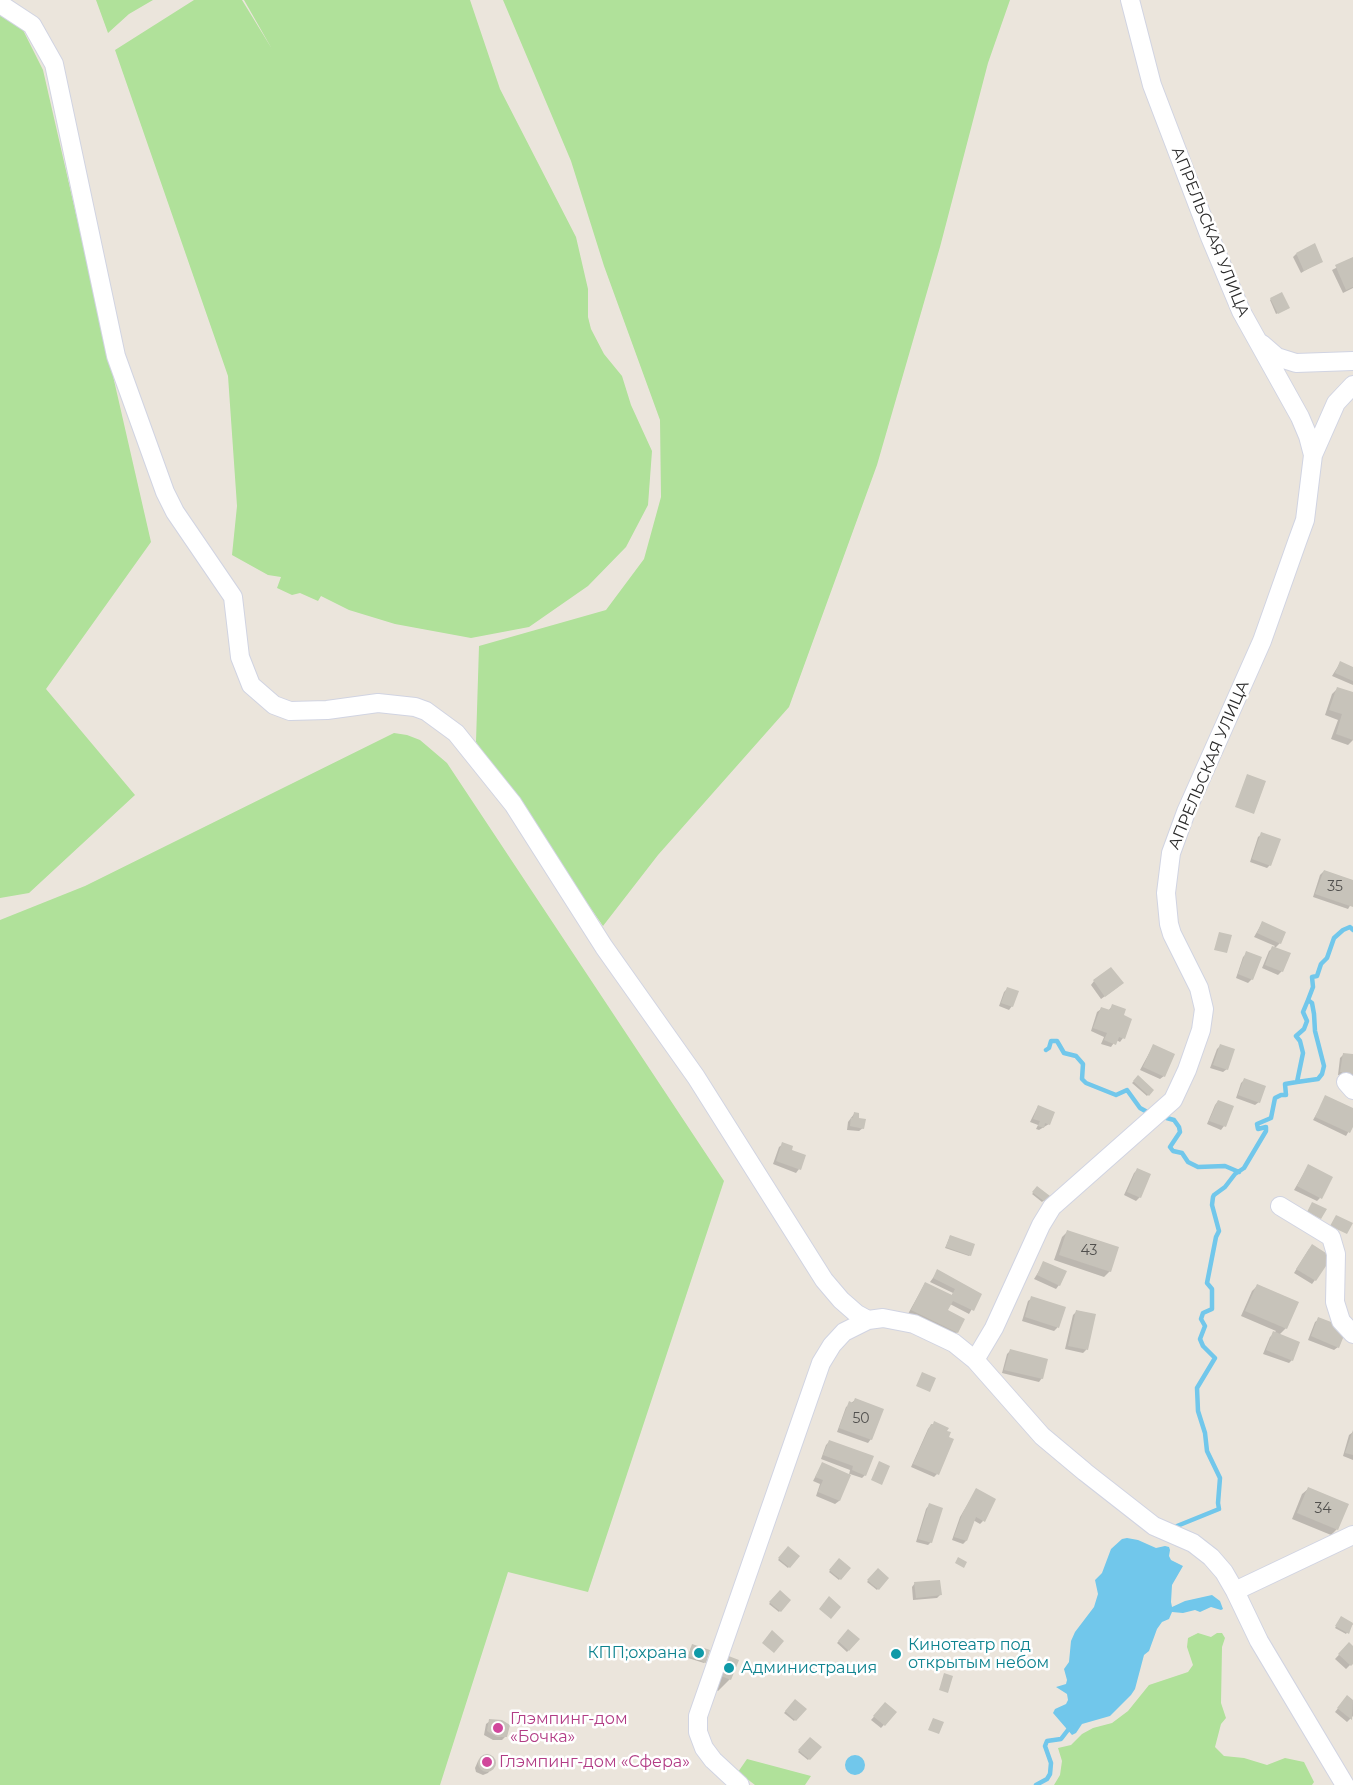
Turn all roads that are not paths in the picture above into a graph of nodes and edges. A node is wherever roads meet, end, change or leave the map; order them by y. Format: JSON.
{"nodes":[{"id":1,"x":1130,"y":0,"type":"edge"},
{"id":2,"x":0,"y":4,"type":"edge"},
{"id":3,"x":1253,"y":334,"type":"junction"},
{"id":4,"x":1353,"y":361,"type":"edge"},
{"id":5,"x":1353,"y":385,"type":"edge"},
{"id":6,"x":1313,"y":455,"type":"junction"},
{"id":7,"x":1280,"y":1206,"type":"dead end"},
{"id":8,"x":868,"y":1320,"type":"junction"},
{"id":9,"x":1353,"y":1334,"type":"edge"},
{"id":10,"x":975,"y":1360,"type":"junction"},
{"id":11,"x":1353,"y":1535,"type":"edge"},
{"id":12,"x":1235,"y":1591,"type":"junction"},
{"id":13,"x":740,"y":1785,"type":"edge"},
{"id":14,"x":1345,"y":1785,"type":"edge"}],
"edges":[{"from":1,"to":3,"type":"street","name":"АПРЕЛЬСКАЯ УЛИЦА"},
{"from":2,"to":8,"type":"street"},
{"from":3,"to":4,"type":"street"},
{"from":3,"to":6,"type":"street","name":"АПРЕЛЬСКАЯ УЛИЦА"},
{"from":5,"to":6,"type":"street","name":"АПРЕЛЬСКАЯ УЛИЦА"},
{"from":6,"to":10,"type":"street","name":"АПРЕЛЬСКАЯ УЛИЦА"},
{"from":7,"to":9,"type":"street"},
{"from":8,"to":10,"type":"street"},
{"from":8,"to":13,"type":"street"},
{"from":10,"to":12,"type":"street"},
{"from":11,"to":12,"type":"street"},
{"from":12,"to":14,"type":"street"}]}
